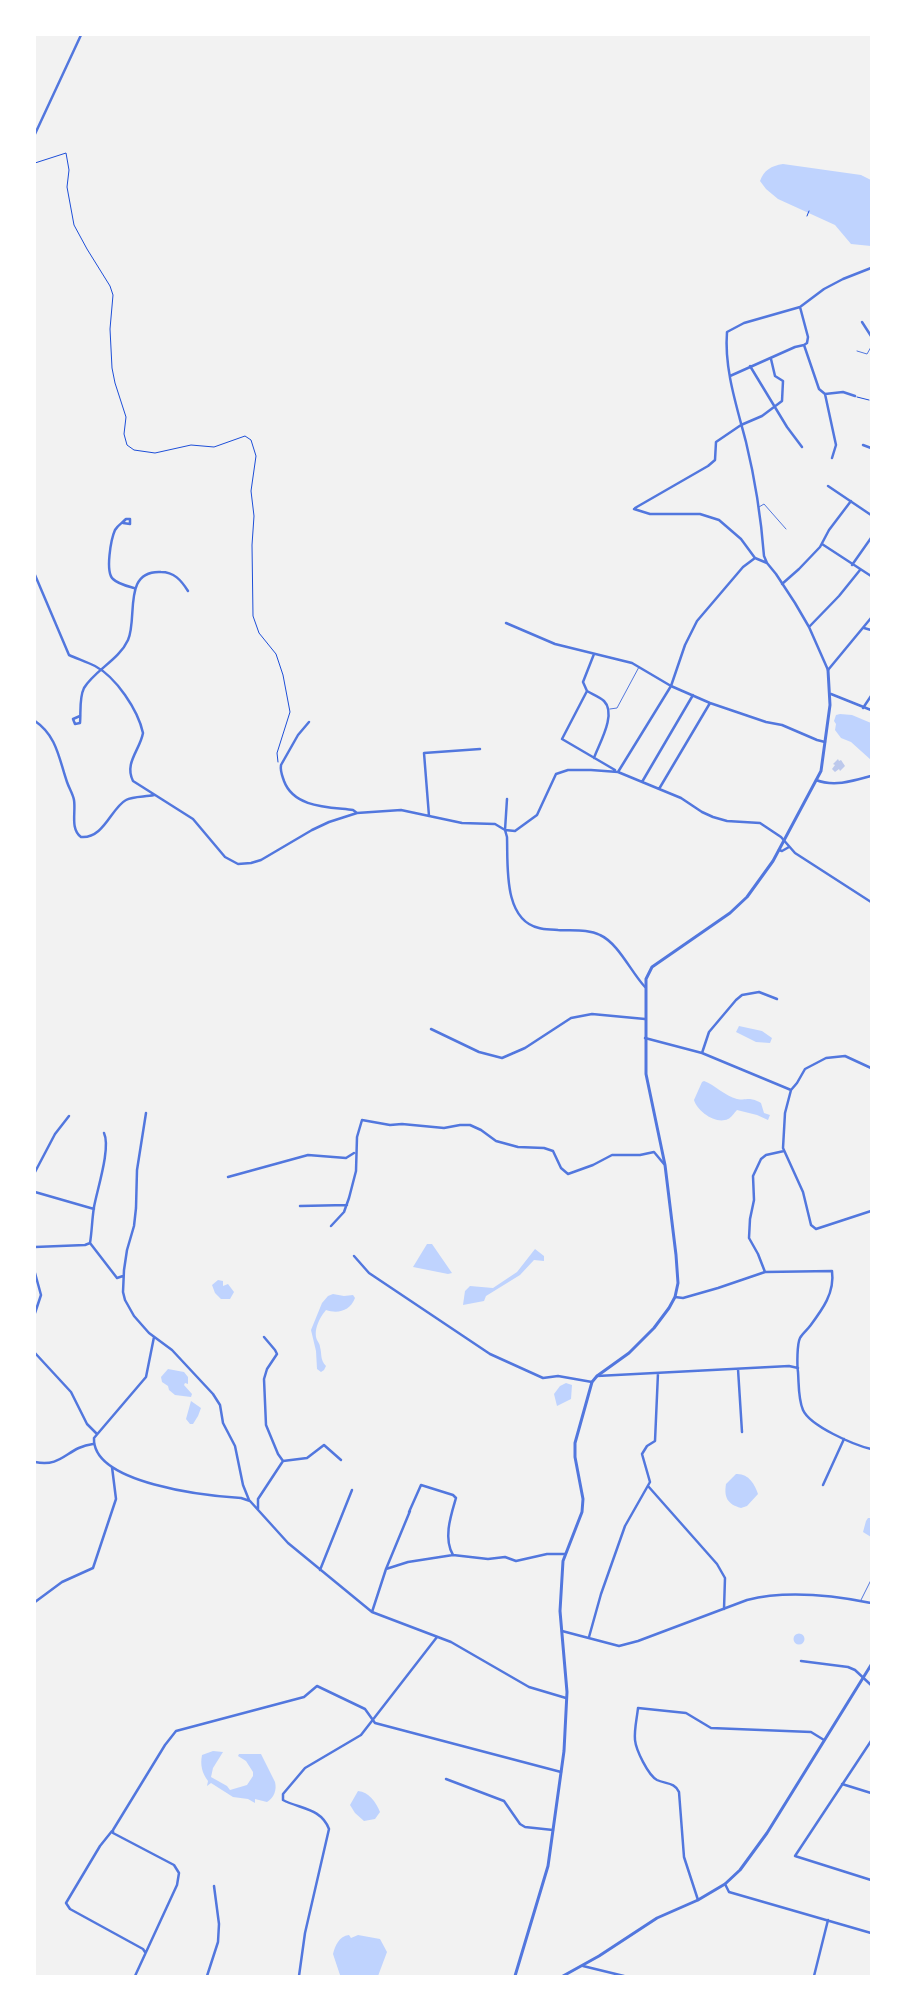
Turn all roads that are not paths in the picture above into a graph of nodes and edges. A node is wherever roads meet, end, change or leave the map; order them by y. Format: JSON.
{"nodes":[{"id":1,"x":81,"y":35,"type":"edge"},
{"id":2,"x":35,"y":134,"type":"edge"},
{"id":3,"x":871,"y":268,"type":"edge"},
{"id":4,"x":800,"y":307,"type":"junction"},
{"id":5,"x":862,"y":322,"type":"dead end"},
{"id":6,"x":871,"y":336,"type":"edge"},
{"id":7,"x":804,"y":346,"type":"junction"},
{"id":8,"x":871,"y":347,"type":"edge"},
{"id":9,"x":857,"y":351,"type":"dead end"},
{"id":10,"x":771,"y":359,"type":"junction"},
{"id":11,"x":750,"y":366,"type":"junction"},
{"id":12,"x":730,"y":376,"type":"junction"},
{"id":13,"x":825,"y":394,"type":"junction"},
{"id":14,"x":854,"y":396,"type":"road end"},
{"id":15,"x":774,"y":407,"type":"junction"},
{"id":16,"x":741,"y":426,"type":"junction"},
{"id":17,"x":864,"y":445,"type":"dead end"},
{"id":18,"x":802,"y":447,"type":"dead end"},
{"id":19,"x":871,"y":448,"type":"edge"},
{"id":20,"x":832,"y":458,"type":"dead end"},
{"id":21,"x":828,"y":486,"type":"dead end"},
{"id":22,"x":851,"y":501,"type":"junction"},
{"id":23,"x":759,"y":507,"type":"junction"},
{"id":24,"x":871,"y":514,"type":"edge"},
{"id":25,"x":122,"y":523,"type":"dead end"},
{"id":26,"x":786,"y":529,"type":"dead end"},
{"id":27,"x":871,"y":538,"type":"edge"},
{"id":28,"x":822,"y":544,"type":"junction"},
{"id":29,"x":755,"y":558,"type":"junction"},
{"id":30,"x":767,"y":564,"type":"junction"},
{"id":31,"x":852,"y":565,"type":"junction"},
{"id":32,"x":860,"y":570,"type":"junction"},
{"id":33,"x":871,"y":571,"type":"edge"},
{"id":34,"x":35,"y":575,"type":"edge"},
{"id":35,"x":869,"y":575,"type":"edge"},
{"id":36,"x":782,"y":584,"type":"junction"},
{"id":37,"x":134,"y":588,"type":"junction"},
{"id":38,"x":188,"y":591,"type":"dead end"},
{"id":39,"x":871,"y":618,"type":"edge"},
{"id":40,"x":506,"y":623,"type":"dead end"},
{"id":41,"x":809,"y":627,"type":"junction"},
{"id":42,"x":864,"y":628,"type":"junction"},
{"id":43,"x":871,"y":630,"type":"edge"},
{"id":44,"x":594,"y":654,"type":"junction"},
{"id":45,"x":639,"y":667,"type":"junction"},
{"id":46,"x":101,"y":670,"type":"junction"},
{"id":47,"x":828,"y":670,"type":"junction"},
{"id":48,"x":671,"y":686,"type":"junction"},
{"id":49,"x":587,"y":690,"type":"junction"},
{"id":50,"x":831,"y":694,"type":"junction"},
{"id":51,"x":693,"y":695,"type":"junction"},
{"id":52,"x":871,"y":696,"type":"edge"},
{"id":53,"x":710,"y":703,"type":"junction"},
{"id":54,"x":863,"y":708,"type":"junction"},
{"id":55,"x":609,"y":709,"type":"junction"},
{"id":56,"x":871,"y":710,"type":"edge"},
{"id":57,"x":80,"y":716,"type":"dead end"},
{"id":58,"x":35,"y":721,"type":"edge"},
{"id":59,"x":308,"y":722,"type":"dead end"},
{"id":60,"x":825,"y":742,"type":"junction"},
{"id":61,"x":480,"y":749,"type":"dead end"},
{"id":62,"x":594,"y":758,"type":"junction"},
{"id":63,"x":618,"y":772,"type":"junction"},
{"id":64,"x":871,"y":776,"type":"edge"},
{"id":65,"x":816,"y":780,"type":"junction"},
{"id":66,"x":642,"y":782,"type":"junction"},
{"id":67,"x":659,"y":789,"type":"junction"},
{"id":68,"x":154,"y":795,"type":"junction"},
{"id":69,"x":507,"y":799,"type":"dead end"},
{"id":70,"x":357,"y":813,"type":"junction"},
{"id":71,"x":430,"y":816,"type":"junction"},
{"id":72,"x":505,"y":830,"type":"junction"},
{"id":73,"x":784,"y":839,"type":"junction"},
{"id":74,"x":789,"y":847,"type":"junction"},
{"id":75,"x":779,"y":850,"type":"junction"},
{"id":76,"x":871,"y":902,"type":"edge"},
{"id":77,"x":645,"y":987,"type":"junction"},
{"id":78,"x":777,"y":999,"type":"dead end"},
{"id":79,"x":645,"y":1019,"type":"junction"},
{"id":80,"x":431,"y":1029,"type":"dead end"},
{"id":81,"x":645,"y":1038,"type":"junction"},
{"id":82,"x":702,"y":1053,"type":"junction"},
{"id":83,"x":871,"y":1068,"type":"edge"},
{"id":84,"x":791,"y":1090,"type":"junction"},
{"id":85,"x":146,"y":1112,"type":"dead end"},
{"id":86,"x":69,"y":1116,"type":"dead end"},
{"id":87,"x":104,"y":1133,"type":"dead end"},
{"id":88,"x":355,"y":1150,"type":"junction"},
{"id":89,"x":784,"y":1151,"type":"junction"},
{"id":90,"x":665,"y":1165,"type":"junction"},
{"id":91,"x":35,"y":1172,"type":"edge"},
{"id":92,"x":228,"y":1177,"type":"dead end"},
{"id":93,"x":35,"y":1192,"type":"edge"},
{"id":94,"x":346,"y":1204,"type":"junction"},
{"id":95,"x":300,"y":1206,"type":"dead end"},
{"id":96,"x":94,"y":1209,"type":"junction"},
{"id":97,"x":871,"y":1211,"type":"edge"},
{"id":98,"x":332,"y":1226,"type":"dead end"},
{"id":99,"x":90,"y":1243,"type":"junction"},
{"id":100,"x":35,"y":1247,"type":"edge"},
{"id":101,"x":354,"y":1256,"type":"dead end"},
{"id":102,"x":765,"y":1272,"type":"junction"},
{"id":103,"x":35,"y":1273,"type":"edge"},
{"id":104,"x":123,"y":1276,"type":"junction"},
{"id":105,"x":675,"y":1296,"type":"junction"},
{"id":106,"x":35,"y":1314,"type":"edge"},
{"id":107,"x":154,"y":1337,"type":"junction"},
{"id":108,"x":264,"y":1337,"type":"dead end"},
{"id":109,"x":35,"y":1353,"type":"edge"},
{"id":110,"x":798,"y":1368,"type":"junction"},
{"id":111,"x":738,"y":1369,"type":"junction"},
{"id":112,"x":658,"y":1373,"type":"junction"},
{"id":113,"x":597,"y":1376,"type":"junction"},
{"id":114,"x":592,"y":1382,"type":"junction"},
{"id":115,"x":742,"y":1432,"type":"dead end"},
{"id":116,"x":97,"y":1434,"type":"junction"},
{"id":117,"x":844,"y":1438,"type":"junction"},
{"id":118,"x":93,"y":1444,"type":"junction"},
{"id":119,"x":871,"y":1449,"type":"edge"},
{"id":120,"x":341,"y":1460,"type":"dead end"},
{"id":121,"x":283,"y":1461,"type":"junction"},
{"id":122,"x":35,"y":1462,"type":"edge"},
{"id":123,"x":112,"y":1467,"type":"junction"},
{"id":124,"x":822,"y":1485,"type":"dead end"},
{"id":125,"x":648,"y":1486,"type":"junction"},
{"id":126,"x":352,"y":1490,"type":"dead end"},
{"id":127,"x":258,"y":1499,"type":"junction"},
{"id":128,"x":250,"y":1501,"type":"junction"},
{"id":129,"x":258,"y":1510,"type":"junction"},
{"id":130,"x":565,"y":1554,"type":"junction"},
{"id":131,"x":453,"y":1555,"type":"junction"},
{"id":132,"x":386,"y":1568,"type":"junction"},
{"id":133,"x":320,"y":1570,"type":"junction"},
{"id":134,"x":871,"y":1580,"type":"edge"},
{"id":135,"x":861,"y":1601,"type":"junction"},
{"id":136,"x":35,"y":1602,"type":"edge"},
{"id":137,"x":871,"y":1603,"type":"edge"},
{"id":138,"x":724,"y":1609,"type":"junction"},
{"id":139,"x":372,"y":1612,"type":"junction"},
{"id":140,"x":562,"y":1632,"type":"junction"},
{"id":141,"x":437,"y":1637,"type":"junction"},
{"id":142,"x":589,"y":1638,"type":"junction"},
{"id":143,"x":801,"y":1661,"type":"dead end"},
{"id":144,"x":871,"y":1665,"type":"edge"},
{"id":145,"x":864,"y":1679,"type":"junction"},
{"id":146,"x":871,"y":1685,"type":"edge"},
{"id":147,"x":566,"y":1698,"type":"junction"},
{"id":148,"x":373,"y":1720,"type":"junction"},
{"id":149,"x":826,"y":1740,"type":"junction"},
{"id":150,"x":871,"y":1740,"type":"edge"},
{"id":151,"x":560,"y":1772,"type":"junction"},
{"id":152,"x":446,"y":1779,"type":"dead end"},
{"id":153,"x":842,"y":1784,"type":"junction"},
{"id":154,"x":871,"y":1793,"type":"edge"},
{"id":155,"x":113,"y":1830,"type":"junction"},
{"id":156,"x":553,"y":1830,"type":"junction"},
{"id":157,"x":871,"y":1880,"type":"edge"},
{"id":158,"x":726,"y":1884,"type":"junction"},
{"id":159,"x":214,"y":1886,"type":"dead end"},
{"id":160,"x":698,"y":1900,"type":"junction"},
{"id":161,"x":828,"y":1920,"type":"junction"},
{"id":162,"x":871,"y":1933,"type":"edge"},
{"id":163,"x":145,"y":1952,"type":"junction"},
{"id":164,"x":582,"y":1966,"type":"junction"},
{"id":165,"x":600,"y":1970,"type":"junction"},
{"id":166,"x":134,"y":1976,"type":"edge"},
{"id":167,"x":207,"y":1976,"type":"edge"},
{"id":168,"x":299,"y":1976,"type":"edge"},
{"id":169,"x":515,"y":1976,"type":"edge"},
{"id":170,"x":563,"y":1976,"type":"edge"},
{"id":171,"x":599,"y":1976,"type":"edge"},
{"id":172,"x":624,"y":1976,"type":"edge"},
{"id":173,"x":814,"y":1976,"type":"edge"}],
"edges":[{"from":1,"to":2,"type":"street"},
{"from":3,"to":4,"type":"street"},
{"from":4,"to":7,"type":"street"},
{"from":4,"to":12,"type":"street"},
{"from":5,"to":6,"type":"street"},
{"from":7,"to":10,"type":"street"},
{"from":7,"to":13,"type":"street"},
{"from":8,"to":9,"type":"lane"},
{"from":10,"to":11,"type":"street"},
{"from":10,"to":15,"type":"street"},
{"from":11,"to":12,"type":"street"},
{"from":11,"to":15,"type":"street"},
{"from":12,"to":16,"type":"street"},
{"from":13,"to":14,"type":"street"},
{"from":13,"to":20,"type":"street"},
{"from":15,"to":16,"type":"street"},
{"from":15,"to":18,"type":"street"},
{"from":16,"to":23,"type":"street"},
{"from":16,"to":29,"type":"street"},
{"from":17,"to":19,"type":"street"},
{"from":21,"to":22,"type":"street"},
{"from":22,"to":24,"type":"street"},
{"from":22,"to":28,"type":"street"},
{"from":23,"to":26,"type":"lane"},
{"from":23,"to":30,"type":"street"},
{"from":25,"to":37,"type":"street"},
{"from":27,"to":31,"type":"street"},
{"from":28,"to":31,"type":"street"},
{"from":28,"to":36,"type":"street"},
{"from":29,"to":30,"type":"street"},
{"from":29,"to":48,"type":"street"},
{"from":30,"to":36,"type":"street"},
{"from":31,"to":32,"type":"street"},
{"from":32,"to":35,"type":"street"},
{"from":32,"to":41,"type":"street"},
{"from":33,"to":35,"type":"street"},
{"from":34,"to":46,"type":"street"},
{"from":36,"to":41,"type":"street"},
{"from":37,"to":38,"type":"street"},
{"from":37,"to":46,"type":"street"},
{"from":39,"to":42,"type":"street"},
{"from":40,"to":44,"type":"street"},
{"from":41,"to":47,"type":"street"},
{"from":42,"to":43,"type":"street"},
{"from":42,"to":47,"type":"street"},
{"from":44,"to":45,"type":"street"},
{"from":44,"to":49,"type":"street"},
{"from":45,"to":48,"type":"street"},
{"from":45,"to":55,"type":"lane"},
{"from":46,"to":57,"type":"street"},
{"from":46,"to":68,"type":"street"},
{"from":47,"to":50,"type":"street"},
{"from":48,"to":51,"type":"street"},
{"from":48,"to":63,"type":"street"},
{"from":49,"to":55,"type":"street"},
{"from":49,"to":62,"type":"street"},
{"from":50,"to":54,"type":"street"},
{"from":50,"to":60,"type":"street"},
{"from":51,"to":53,"type":"street"},
{"from":51,"to":66,"type":"street"},
{"from":52,"to":54,"type":"street"},
{"from":53,"to":60,"type":"street"},
{"from":53,"to":67,"type":"street"},
{"from":54,"to":56,"type":"street"},
{"from":55,"to":62,"type":"street"},
{"from":58,"to":68,"type":"street"},
{"from":59,"to":70,"type":"street"},
{"from":60,"to":65,"type":"street"},
{"from":61,"to":71,"type":"street"},
{"from":62,"to":63,"type":"street"},
{"from":63,"to":66,"type":"street"},
{"from":63,"to":72,"type":"street"},
{"from":64,"to":65,"type":"street"},
{"from":65,"to":73,"type":"street"},
{"from":66,"to":67,"type":"street"},
{"from":67,"to":73,"type":"street"},
{"from":68,"to":70,"type":"street"},
{"from":69,"to":72,"type":"street"},
{"from":70,"to":71,"type":"street"},
{"from":71,"to":72,"type":"street"},
{"from":72,"to":77,"type":"street"},
{"from":73,"to":74,"type":"street"},
{"from":73,"to":75,"type":"street"},
{"from":74,"to":75,"type":"street"},
{"from":74,"to":76,"type":"street"},
{"from":75,"to":77,"type":"street"},
{"from":77,"to":79,"type":"street"},
{"from":78,"to":82,"type":"street"},
{"from":79,"to":80,"type":"street"},
{"from":79,"to":81,"type":"street"},
{"from":81,"to":82,"type":"street"},
{"from":81,"to":90,"type":"street"},
{"from":82,"to":84,"type":"street"},
{"from":83,"to":84,"type":"street"},
{"from":84,"to":89,"type":"street"},
{"from":85,"to":104,"type":"street"},
{"from":86,"to":91,"type":"street"},
{"from":87,"to":96,"type":"street"},
{"from":88,"to":90,"type":"street"},
{"from":88,"to":92,"type":"street"},
{"from":88,"to":94,"type":"street"},
{"from":89,"to":97,"type":"street"},
{"from":89,"to":102,"type":"street"},
{"from":90,"to":105,"type":"street"},
{"from":93,"to":96,"type":"street"},
{"from":94,"to":95,"type":"street"},
{"from":94,"to":98,"type":"street"},
{"from":96,"to":99,"type":"street"},
{"from":99,"to":100,"type":"street"},
{"from":99,"to":104,"type":"street"},
{"from":101,"to":114,"type":"street"},
{"from":102,"to":105,"type":"street"},
{"from":102,"to":110,"type":"street"},
{"from":103,"to":106,"type":"street"},
{"from":104,"to":107,"type":"street"},
{"from":105,"to":113,"type":"street"},
{"from":107,"to":116,"type":"street"},
{"from":107,"to":128,"type":"street"},
{"from":108,"to":121,"type":"street"},
{"from":109,"to":116,"type":"street"},
{"from":110,"to":111,"type":"street"},
{"from":110,"to":117,"type":"street"},
{"from":111,"to":112,"type":"street"},
{"from":111,"to":115,"type":"street"},
{"from":112,"to":113,"type":"street"},
{"from":112,"to":125,"type":"street"},
{"from":113,"to":114,"type":"street"},
{"from":114,"to":130,"type":"street"},
{"from":116,"to":118,"type":"street"},
{"from":117,"to":119,"type":"street"},
{"from":117,"to":124,"type":"street"},
{"from":118,"to":122,"type":"street"},
{"from":118,"to":123,"type":"street"},
{"from":120,"to":121,"type":"street"},
{"from":121,"to":127,"type":"street"},
{"from":123,"to":128,"type":"street"},
{"from":123,"to":136,"type":"street"},
{"from":125,"to":138,"type":"street"},
{"from":125,"to":142,"type":"street"},
{"from":126,"to":133,"type":"street"},
{"from":127,"to":128,"type":"street"},
{"from":127,"to":129,"type":"street"},
{"from":128,"to":129,"type":"street"},
{"from":129,"to":133,"type":"street"},
{"from":130,"to":131,"type":"street"},
{"from":130,"to":140,"type":"street"},
{"from":131,"to":132,"type":"street"},
{"from":131,"to":132,"type":"street"},
{"from":132,"to":139,"type":"street"},
{"from":133,"to":139,"type":"street"},
{"from":134,"to":135,"type":"lane"},
{"from":135,"to":137,"type":"street"},
{"from":135,"to":138,"type":"street"},
{"from":138,"to":142,"type":"street"},
{"from":139,"to":141,"type":"street"},
{"from":140,"to":142,"type":"street"},
{"from":140,"to":147,"type":"street"},
{"from":141,"to":147,"type":"street"},
{"from":141,"to":148,"type":"street"},
{"from":143,"to":145,"type":"street"},
{"from":144,"to":145,"type":"street"},
{"from":145,"to":146,"type":"street"},
{"from":145,"to":149,"type":"street"},
{"from":147,"to":151,"type":"street"},
{"from":148,"to":151,"type":"street"},
{"from":148,"to":155,"type":"street"},
{"from":148,"to":168,"type":"street"},
{"from":149,"to":158,"type":"street"},
{"from":149,"to":160,"type":"street"},
{"from":150,"to":153,"type":"street"},
{"from":151,"to":156,"type":"street"},
{"from":152,"to":156,"type":"street"},
{"from":153,"to":154,"type":"street"},
{"from":153,"to":157,"type":"street"},
{"from":155,"to":163,"type":"street"},
{"from":155,"to":163,"type":"street"},
{"from":156,"to":169,"type":"street"},
{"from":158,"to":160,"type":"street"},
{"from":158,"to":161,"type":"street"},
{"from":159,"to":167,"type":"street"},
{"from":160,"to":164,"type":"street"},
{"from":161,"to":162,"type":"street"},
{"from":161,"to":173,"type":"street"},
{"from":163,"to":166,"type":"street"},
{"from":164,"to":165,"type":"street"},
{"from":164,"to":170,"type":"street"},
{"from":165,"to":171,"type":"street"},
{"from":165,"to":172,"type":"street"}]}
